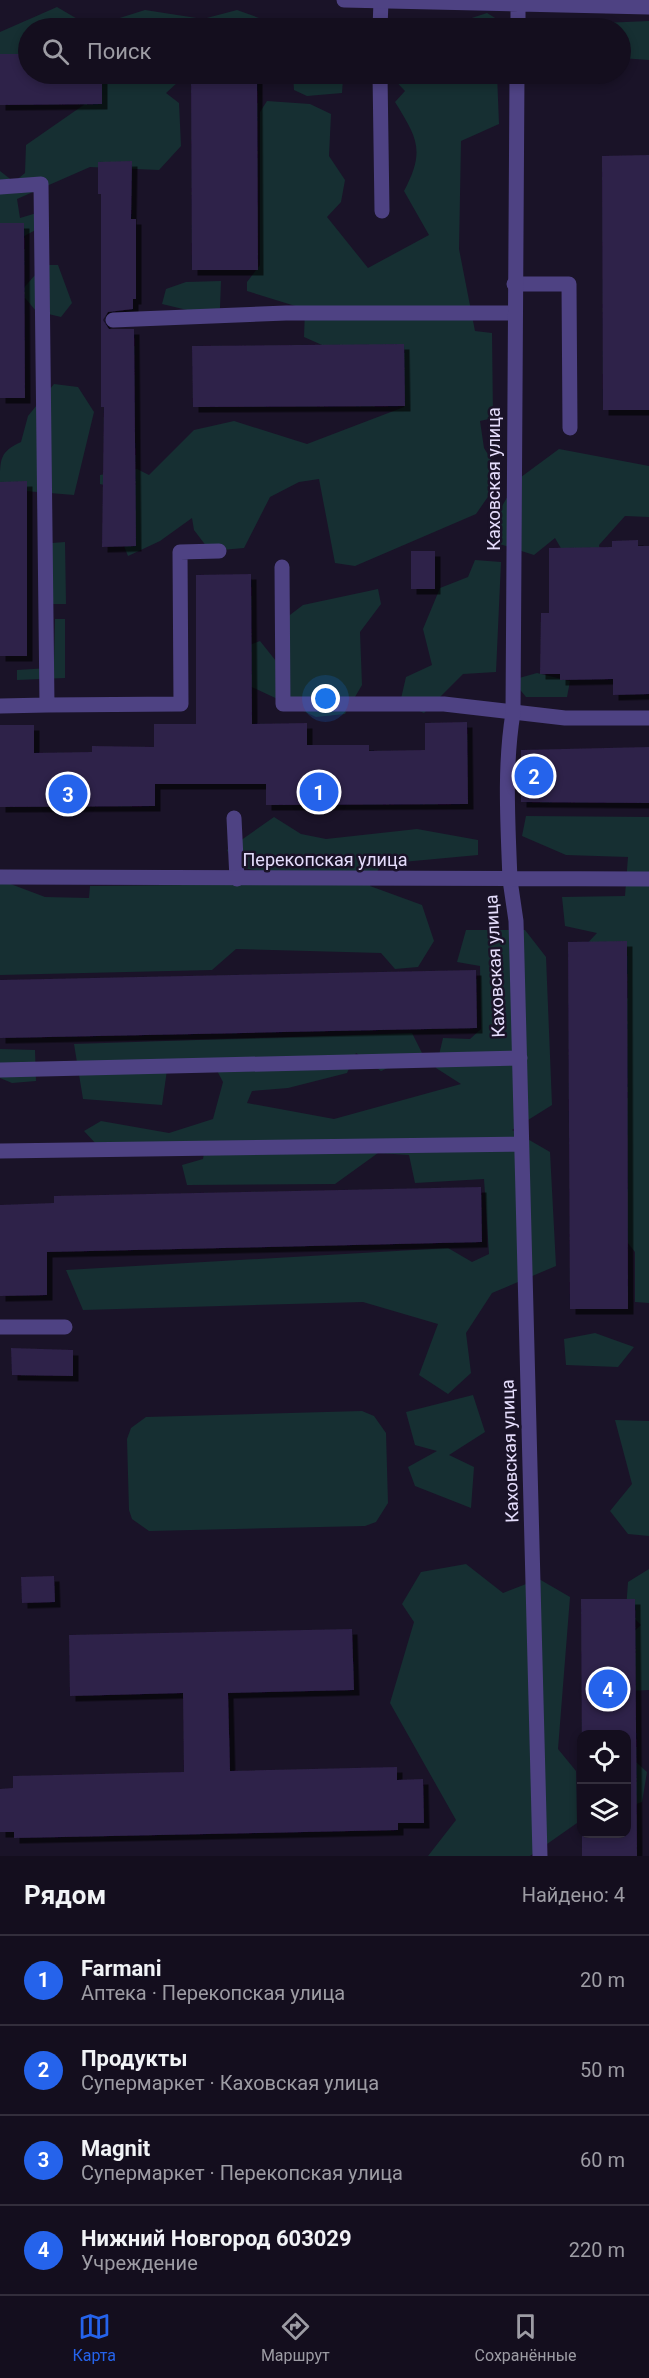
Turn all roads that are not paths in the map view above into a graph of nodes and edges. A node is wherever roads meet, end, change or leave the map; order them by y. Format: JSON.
{"nodes":[{"id":1,"x":344,"y":0,"type":"edge"},
{"id":2,"x":381,"y":1,"type":"edge"},
{"id":3,"x":518,"y":3,"type":"junction"},
{"id":4,"x":649,"y":7,"type":"edge"},
{"id":5,"x":380,"y":18,"type":"edge"},
{"id":6,"x":518,"y":18,"type":"edge"},
{"id":7,"x":380,"y":84,"type":"edge"},
{"id":8,"x":517,"y":84,"type":"edge"},
{"id":9,"x":0,"y":187,"type":"edge"},
{"id":10,"x":382,"y":211,"type":"dead end"},
{"id":11,"x":514,"y":284,"type":"junction"},
{"id":12,"x":514,"y":314,"type":"junction"},
{"id":13,"x":113,"y":320,"type":"dead end"},
{"id":14,"x":570,"y":428,"type":"dead end"},
{"id":15,"x":219,"y":551,"type":"dead end"},
{"id":16,"x":282,"y":567,"type":"dead end"},
{"id":17,"x":47,"y":705,"type":"junction"},
{"id":18,"x":0,"y":706,"type":"edge"},
{"id":19,"x":513,"y":713,"type":"junction"},
{"id":20,"x":649,"y":718,"type":"edge"},
{"id":21,"x":234,"y":818,"type":"dead end"},
{"id":22,"x":0,"y":877,"type":"edge"},
{"id":23,"x":237,"y":879,"type":"junction"},
{"id":24,"x":649,"y":879,"type":"edge"},
{"id":25,"x":510,"y":880,"type":"junction"},
{"id":26,"x":520,"y":1058,"type":"junction"},
{"id":27,"x":0,"y":1070,"type":"edge"},
{"id":28,"x":521,"y":1144,"type":"junction"},
{"id":29,"x":0,"y":1151,"type":"edge"},
{"id":30,"x":0,"y":1327,"type":"edge"},
{"id":31,"x":65,"y":1327,"type":"dead end"},
{"id":32,"x":540,"y":1856,"type":"edge"}],
"edges":[{"from":1,"to":2,"type":"street"},
{"from":2,"to":3,"type":"street"},
{"from":2,"to":5,"type":"street"},
{"from":3,"to":4,"type":"street"},
{"from":3,"to":6,"type":"street"},
{"from":7,"to":10,"type":"street"},
{"from":8,"to":11,"type":"street","name":"Каховская улица"},
{"from":9,"to":17,"type":"street"},
{"from":11,"to":12,"type":"street","name":"Каховская улица"},
{"from":11,"to":14,"type":"street"},
{"from":12,"to":13,"type":"street"},
{"from":12,"to":19,"type":"street","name":"Каховская улица"},
{"from":15,"to":17,"type":"street"},
{"from":16,"to":19,"type":"street"},
{"from":17,"to":18,"type":"street"},
{"from":19,"to":20,"type":"street"},
{"from":19,"to":25,"type":"street","name":"Каховская улица"},
{"from":21,"to":23,"type":"street"},
{"from":22,"to":23,"type":"street","name":"Перекопская улица"},
{"from":23,"to":25,"type":"street","name":"Перекопская улица"},
{"from":24,"to":25,"type":"street","name":"Перекопская улица"},
{"from":25,"to":26,"type":"street","name":"Каховская улица"},
{"from":26,"to":27,"type":"street"},
{"from":26,"to":28,"type":"street","name":"Каховская улица"},
{"from":28,"to":29,"type":"street"},
{"from":28,"to":32,"type":"street","name":"Каховская улица"},
{"from":30,"to":31,"type":"street"}]}
